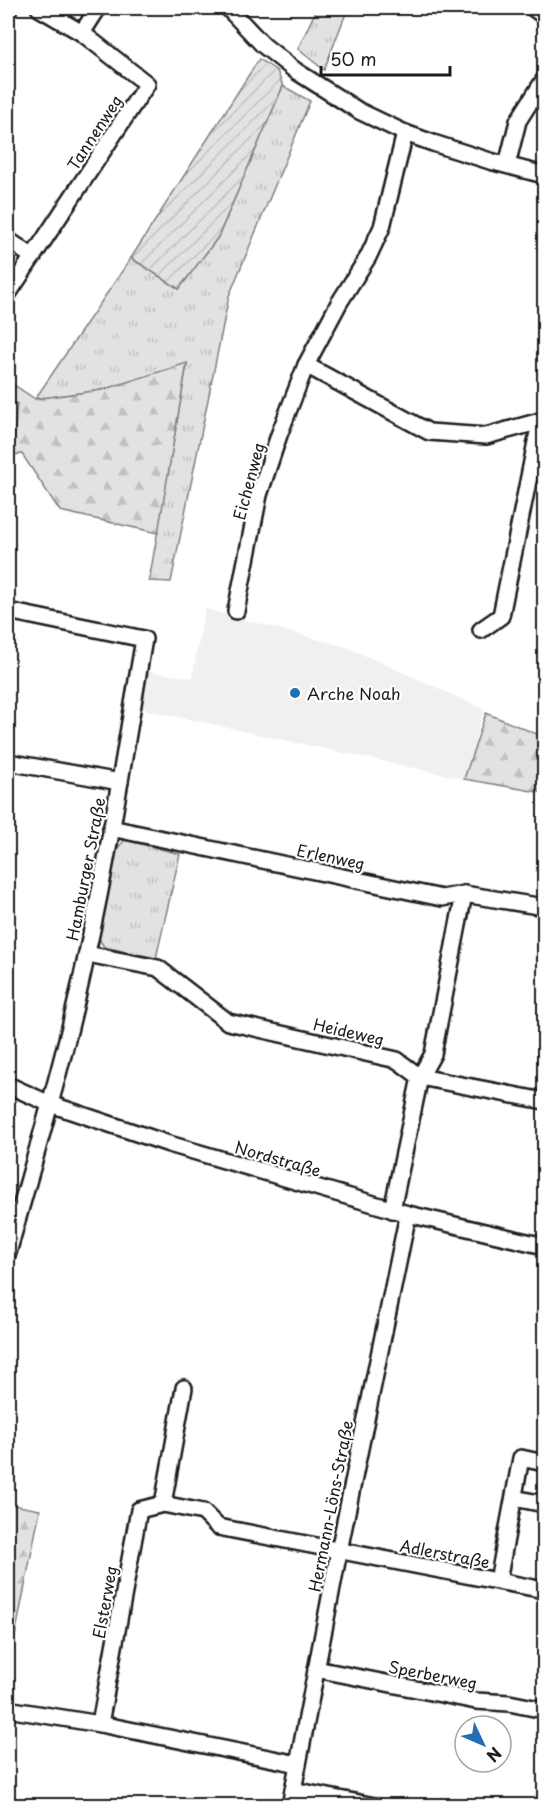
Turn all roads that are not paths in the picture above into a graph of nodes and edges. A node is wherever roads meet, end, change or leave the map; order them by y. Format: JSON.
{"nodes":[{"id":1,"x":39,"y":8,"type":"edge"},
{"id":2,"x":98,"y":8,"type":"edge"},
{"id":3,"x":228,"y":8,"type":"edge"},
{"id":4,"x":533,"y":8,"type":"edge"},
{"id":5,"x":544,"y":16,"type":"edge"},
{"id":6,"x":82,"y":33,"type":"junction"},
{"id":7,"x":544,"y":80,"type":"edge"},
{"id":8,"x":405,"y":133,"type":"junction"},
{"id":9,"x":507,"y":165,"type":"junction"},
{"id":10,"x":544,"y":175,"type":"edge"},
{"id":11,"x":8,"y":240,"type":"edge"},
{"id":12,"x":33,"y":257,"type":"junction"},
{"id":13,"x":8,"y":294,"type":"edge"},
{"id":14,"x":306,"y":365,"type":"junction"},
{"id":15,"x":542,"y":421,"type":"edge"},
{"id":16,"x":8,"y":611,"type":"edge"},
{"id":17,"x":236,"y":611,"type":"dead end"},
{"id":18,"x":481,"y":630,"type":"dead end"},
{"id":19,"x":8,"y":762,"type":"edge"},
{"id":20,"x":120,"y":782,"type":"junction"},
{"id":21,"x":111,"y":828,"type":"junction"},
{"id":22,"x":464,"y":894,"type":"junction"},
{"id":23,"x":544,"y":907,"type":"edge"},
{"id":24,"x":87,"y":954,"type":"junction"},
{"id":25,"x":420,"y":1077,"type":"junction"},
{"id":26,"x":8,"y":1085,"type":"edge"},
{"id":27,"x":544,"y":1101,"type":"edge"},
{"id":28,"x":50,"y":1104,"type":"junction"},
{"id":29,"x":392,"y":1210,"type":"junction"},
{"id":30,"x":408,"y":1214,"type":"junction"},
{"id":31,"x":544,"y":1246,"type":"edge"},
{"id":32,"x":8,"y":1253,"type":"edge"},
{"id":33,"x":184,"y":1388,"type":"dead end"},
{"id":34,"x":544,"y":1463,"type":"edge"},
{"id":35,"x":514,"y":1498,"type":"junction"},
{"id":36,"x":163,"y":1504,"type":"junction"},
{"id":37,"x":544,"y":1504,"type":"edge"},
{"id":38,"x":339,"y":1551,"type":"junction"},
{"id":39,"x":498,"y":1581,"type":"junction"},
{"id":40,"x":544,"y":1590,"type":"edge"},
{"id":41,"x":316,"y":1669,"type":"junction"},
{"id":42,"x":13,"y":1710,"type":"dead end"},
{"id":43,"x":544,"y":1710,"type":"edge"},
{"id":44,"x":100,"y":1724,"type":"junction"},
{"id":45,"x":298,"y":1764,"type":"junction"},
{"id":46,"x":293,"y":1790,"type":"junction"},
{"id":47,"x":290,"y":1806,"type":"edge"},
{"id":48,"x":375,"y":1806,"type":"edge"}],
"edges":[{"from":1,"to":6,"type":"street"},
{"from":2,"to":6,"type":"street"},
{"from":3,"to":8,"type":"street"},
{"from":4,"to":5,"type":"street"},
{"from":6,"to":12,"type":"street","name":"Tannenweg"},
{"from":7,"to":9,"type":"street"},
{"from":8,"to":9,"type":"street"},
{"from":8,"to":14,"type":"street","name":"Eichenweg"},
{"from":9,"to":10,"type":"street"},
{"from":11,"to":12,"type":"street"},
{"from":12,"to":13,"type":"street","name":"Tannenweg"},
{"from":14,"to":15,"type":"street"},
{"from":14,"to":17,"type":"street","name":"Eichenweg"},
{"from":15,"to":18,"type":"street"},
{"from":16,"to":20,"type":"street","name":"Hamburger Straße"},
{"from":19,"to":20,"type":"street"},
{"from":20,"to":21,"type":"street","name":"Hamburger Straße"},
{"from":21,"to":22,"type":"street","name":"Erlenweg"},
{"from":21,"to":24,"type":"street","name":"Hamburger Straße"},
{"from":22,"to":23,"type":"street","name":"Erlenweg"},
{"from":22,"to":25,"type":"street"},
{"from":24,"to":25,"type":"street","name":"Heideweg"},
{"from":24,"to":28,"type":"street","name":"Hamburger Straße"},
{"from":25,"to":27,"type":"street","name":"Heideweg"},
{"from":25,"to":29,"type":"street"},
{"from":26,"to":28,"type":"street","name":"Nordstraße"},
{"from":28,"to":29,"type":"street","name":"Nordstraße"},
{"from":28,"to":32,"type":"street","name":"Hamburger Straße"},
{"from":29,"to":30,"type":"street","name":"Nordstraße"},
{"from":30,"to":31,"type":"street","name":"Nordstraße"},
{"from":30,"to":38,"type":"street","name":"Hermann-Löns-Straße"},
{"from":33,"to":36,"type":"street"},
{"from":34,"to":35,"type":"street"},
{"from":35,"to":37,"type":"street"},
{"from":35,"to":39,"type":"street"},
{"from":36,"to":38,"type":"street"},
{"from":36,"to":44,"type":"street","name":"Elsterweg"},
{"from":38,"to":39,"type":"street","name":"Adlerstraße"},
{"from":38,"to":41,"type":"street","name":"Hermann-Löns-Straße"},
{"from":39,"to":40,"type":"street","name":"Adlerstraße"},
{"from":41,"to":43,"type":"street","name":"Sperberweg"},
{"from":41,"to":45,"type":"street","name":"Hermann-Löns-Straße"},
{"from":42,"to":44,"type":"street"},
{"from":44,"to":45,"type":"street"},
{"from":45,"to":46,"type":"street","name":"Hermann-Löns-Straße"},
{"from":46,"to":47,"type":"street","name":"Hermann-Löns-Straße"},
{"from":46,"to":48,"type":"street"}]}
